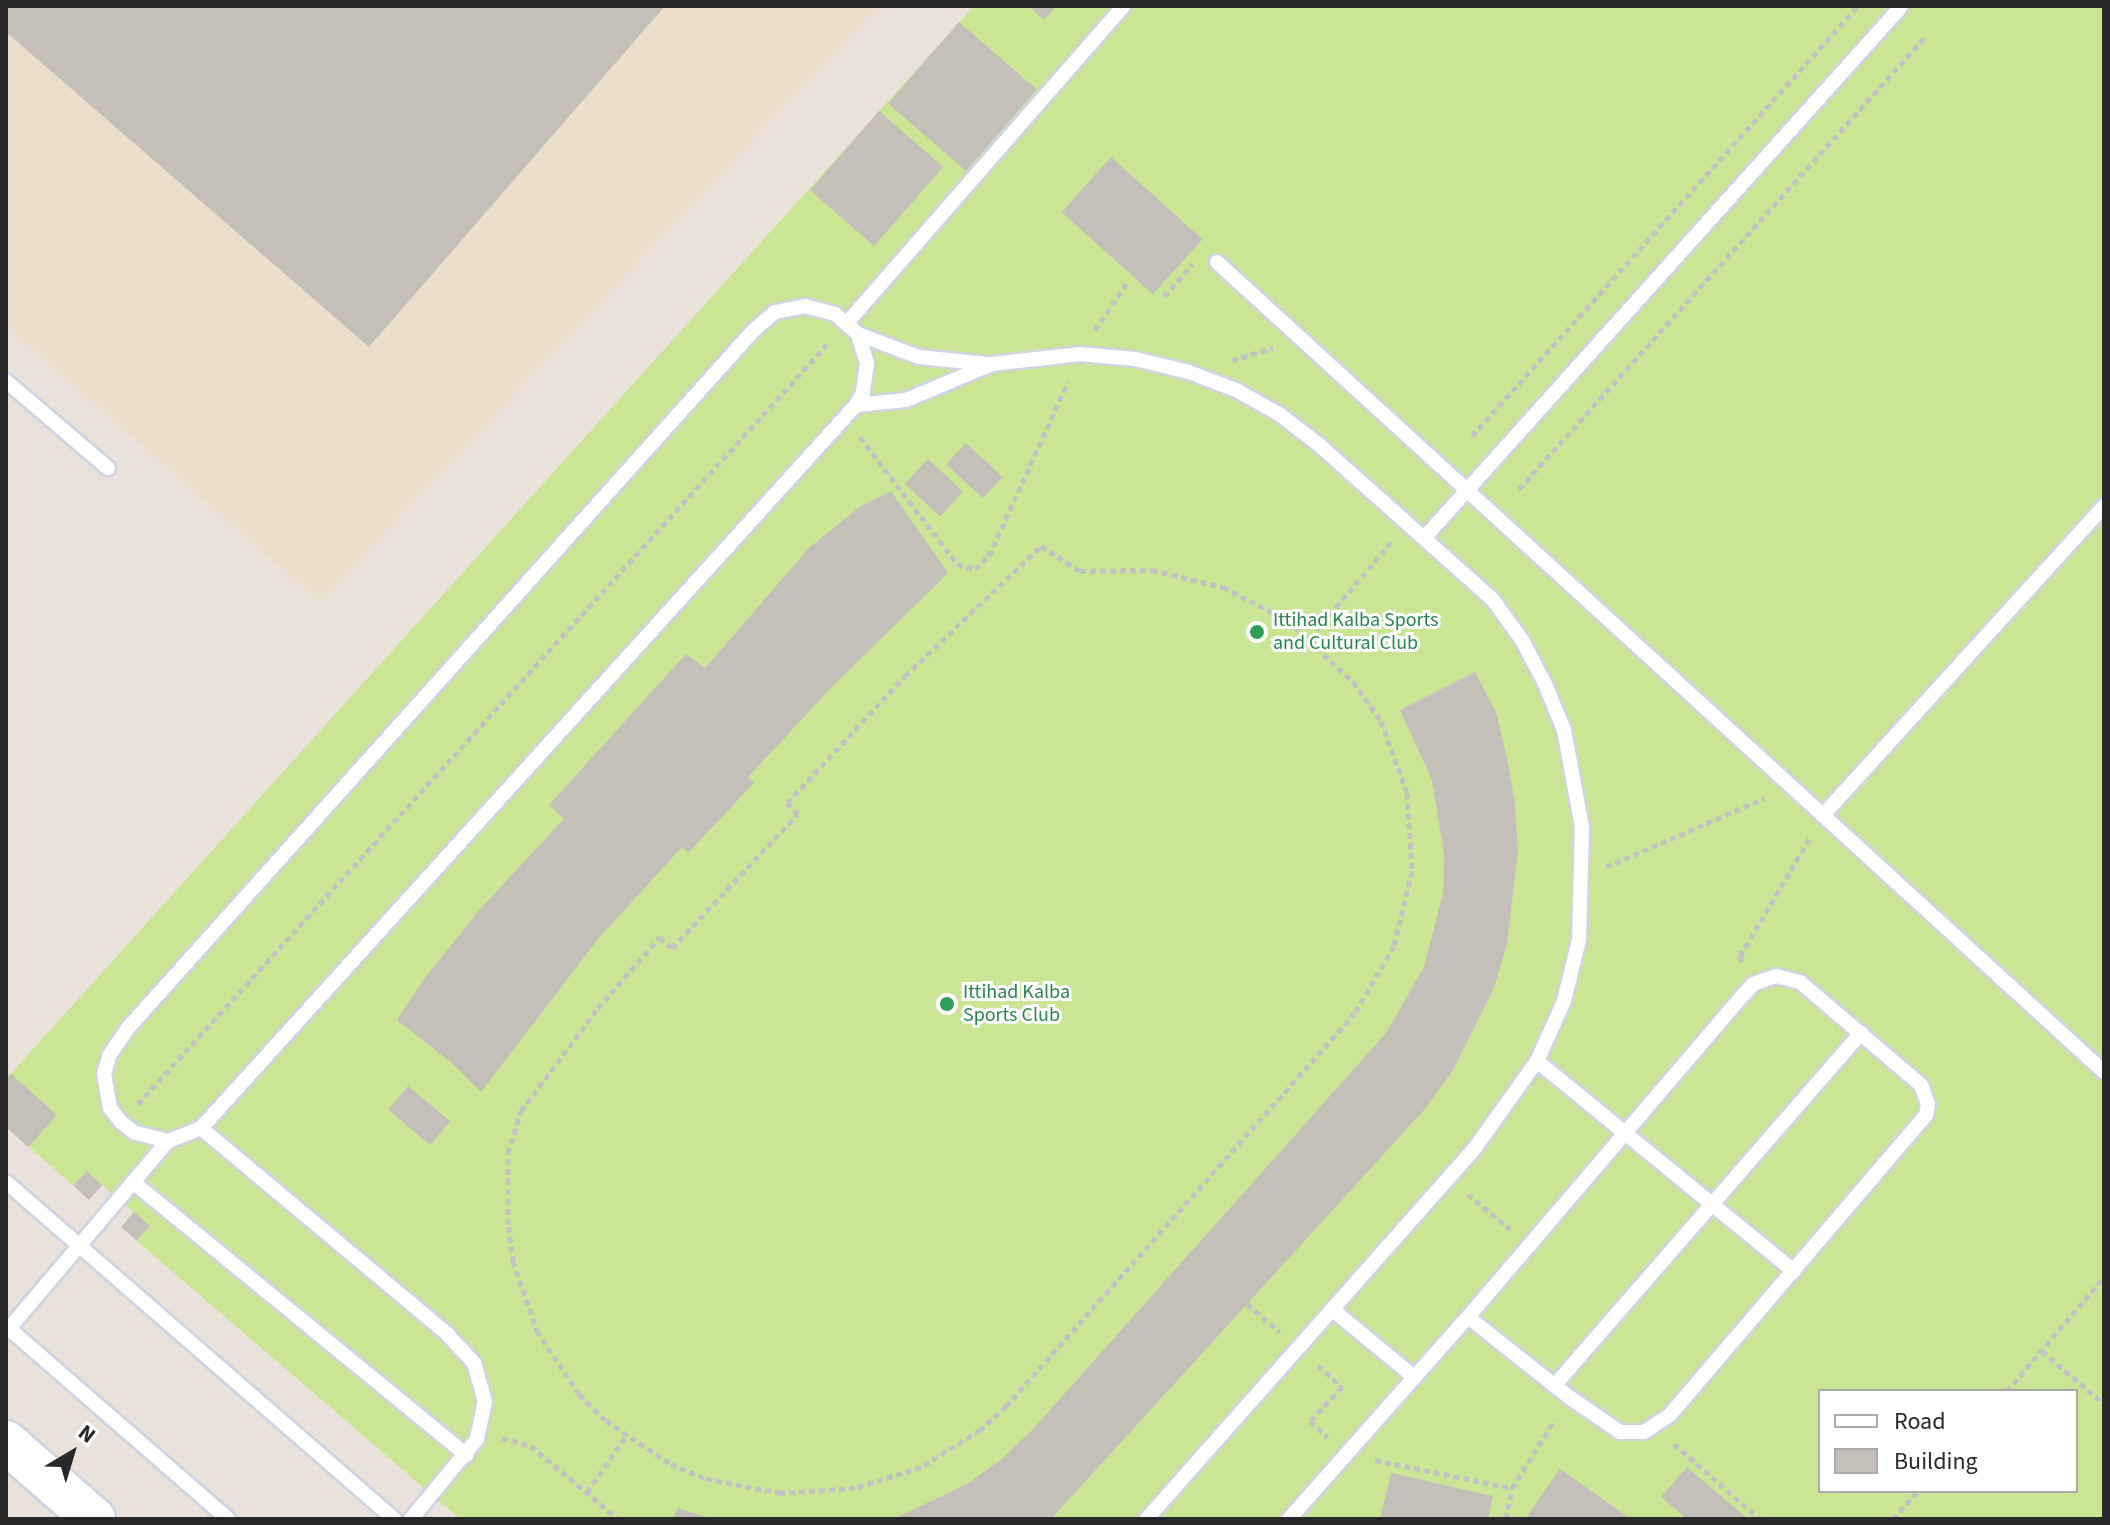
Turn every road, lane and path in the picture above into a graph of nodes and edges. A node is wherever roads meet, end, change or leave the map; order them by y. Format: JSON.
{"nodes":[{"id":1,"x":1124,"y":6,"type":"edge"},
{"id":2,"x":1858,"y":6,"type":"edge"},
{"id":3,"x":1900,"y":8,"type":"edge"},
{"id":4,"x":1926,"y":36,"type":"dead end"},
{"id":5,"x":1217,"y":262,"type":"dead end"},
{"id":6,"x":1129,"y":280,"type":"dead end"},
{"id":7,"x":852,"y":328,"type":"junction"},
{"id":8,"x":1302,"y":340,"type":"junction"},
{"id":9,"x":1080,"y":354,"type":"junction"},
{"id":10,"x":992,"y":364,"type":"junction"},
{"id":11,"x":1189,"y":372,"type":"junction"},
{"id":12,"x":6,"y":381,"type":"edge"},
{"id":13,"x":856,"y":405,"type":"junction"},
{"id":14,"x":845,"y":417,"type":"junction"},
{"id":15,"x":1472,"y":436,"type":"dead end"},
{"id":16,"x":108,"y":468,"type":"dead end"},
{"id":17,"x":1519,"y":489,"type":"dead end"},
{"id":18,"x":1466,"y":490,"type":"junction"},
{"id":19,"x":2104,"y":506,"type":"edge"},
{"id":20,"x":1408,"y":522,"type":"junction"},
{"id":21,"x":1425,"y":537,"type":"junction"},
{"id":22,"x":1310,"y":638,"type":"junction"},
{"id":23,"x":1791,"y":787,"type":"junction"},
{"id":24,"x":1823,"y":815,"type":"junction"},
{"id":25,"x":1583,"y":876,"type":"junction"},
{"id":26,"x":1753,"y":984,"type":"junction"},
{"id":27,"x":1861,"y":1033,"type":"junction"},
{"id":28,"x":1537,"y":1061,"type":"junction"},
{"id":29,"x":2104,"y":1072,"type":"edge"},
{"id":30,"x":121,"y":1122,"type":"junction"},
{"id":31,"x":201,"y":1128,"type":"junction"},
{"id":32,"x":1627,"y":1135,"type":"junction"},
{"id":33,"x":168,"y":1141,"type":"junction"},
{"id":34,"x":1449,"y":1179,"type":"junction"},
{"id":35,"x":6,"y":1182,"type":"edge"},
{"id":36,"x":133,"y":1182,"type":"junction"},
{"id":37,"x":1712,"y":1204,"type":"junction"},
{"id":38,"x":79,"y":1246,"type":"junction"},
{"id":39,"x":1530,"y":1246,"type":"junction"},
{"id":40,"x":1794,"y":1271,"type":"junction"},
{"id":41,"x":2104,"y":1277,"type":"edge"},
{"id":42,"x":1333,"y":1310,"type":"junction"},
{"id":43,"x":1468,"y":1317,"type":"junction"},
{"id":44,"x":7,"y":1332,"type":"edge"},
{"id":45,"x":2042,"y":1351,"type":"junction"},
{"id":46,"x":1414,"y":1377,"type":"junction"},
{"id":47,"x":1554,"y":1386,"type":"junction"},
{"id":48,"x":2009,"y":1389,"type":"edge"},
{"id":49,"x":2104,"y":1404,"type":"edge"},
{"id":50,"x":1655,"y":1427,"type":"junction"},
{"id":51,"x":626,"y":1436,"type":"junction"},
{"id":52,"x":477,"y":1439,"type":"junction"},
{"id":53,"x":6,"y":1442,"type":"edge"},
{"id":54,"x":466,"y":1455,"type":"junction"},
{"id":55,"x":1512,"y":1488,"type":"dead end"},
{"id":56,"x":587,"y":1492,"type":"junction"},
{"id":57,"x":1916,"y":1493,"type":"edge"},
{"id":58,"x":94,"y":1519,"type":"edge"},
{"id":59,"x":228,"y":1519,"type":"edge"},
{"id":60,"x":394,"y":1519,"type":"edge"},
{"id":61,"x":411,"y":1519,"type":"edge"},
{"id":62,"x":618,"y":1519,"type":"edge"},
{"id":63,"x":1147,"y":1519,"type":"edge"},
{"id":64,"x":1289,"y":1519,"type":"edge"},
{"id":65,"x":1506,"y":1519,"type":"edge"},
{"id":66,"x":1760,"y":1519,"type":"edge"},
{"id":67,"x":1893,"y":1519,"type":"edge"}],
"edges":[{"from":1,"to":7,"type":"lane"},
{"from":2,"to":15,"type":"path"},
{"from":3,"to":18,"type":"lane"},
{"from":4,"to":17,"type":"path"},
{"from":5,"to":8,"type":"lane"},
{"from":6,"to":9,"type":"path"},
{"from":7,"to":10,"type":"lane"},
{"from":7,"to":13,"type":"lane"},
{"from":7,"to":30,"type":"path"},
{"from":7,"to":30,"type":"lane"},
{"from":8,"to":11,"type":"path"},
{"from":8,"to":18,"type":"lane"},
{"from":9,"to":10,"type":"lane"},
{"from":9,"to":11,"type":"lane"},
{"from":9,"to":14,"type":"path"},
{"from":10,"to":13,"type":"lane"},
{"from":11,"to":20,"type":"lane"},
{"from":12,"to":16,"type":"lane"},
{"from":13,"to":14,"type":"lane"},
{"from":14,"to":31,"type":"lane"},
{"from":18,"to":21,"type":"lane"},
{"from":18,"to":23,"type":"lane"},
{"from":19,"to":24,"type":"lane"},
{"from":20,"to":21,"type":"lane"},
{"from":20,"to":22,"type":"path"},
{"from":21,"to":25,"type":"lane"},
{"from":22,"to":51,"type":"path"},
{"from":22,"to":51,"type":"path"},
{"from":23,"to":24,"type":"lane"},
{"from":23,"to":25,"type":"path"},
{"from":24,"to":26,"type":"path"},
{"from":24,"to":29,"type":"lane"},
{"from":25,"to":28,"type":"lane"},
{"from":26,"to":27,"type":"lane"},
{"from":26,"to":32,"type":"lane"},
{"from":27,"to":37,"type":"lane"},
{"from":27,"to":40,"type":"lane"},
{"from":28,"to":32,"type":"lane"},
{"from":28,"to":34,"type":"lane"},
{"from":30,"to":33,"type":"lane"},
{"from":31,"to":33,"type":"lane"},
{"from":31,"to":52,"type":"lane"},
{"from":32,"to":37,"type":"lane"},
{"from":32,"to":39,"type":"lane"},
{"from":33,"to":36,"type":"lane"},
{"from":34,"to":39,"type":"path"},
{"from":34,"to":42,"type":"lane"},
{"from":35,"to":38,"type":"lane"},
{"from":36,"to":38,"type":"lane"},
{"from":36,"to":54,"type":"lane"},
{"from":37,"to":40,"type":"lane"},
{"from":37,"to":47,"type":"lane"},
{"from":38,"to":44,"type":"lane"},
{"from":38,"to":60,"type":"lane"},
{"from":39,"to":43,"type":"lane"},
{"from":40,"to":50,"type":"lane"},
{"from":41,"to":45,"type":"path"},
{"from":42,"to":46,"type":"lane"},
{"from":42,"to":63,"type":"lane"},
{"from":43,"to":46,"type":"lane"},
{"from":43,"to":47,"type":"lane"},
{"from":44,"to":59,"type":"lane"},
{"from":45,"to":48,"type":"path"},
{"from":45,"to":49,"type":"path"},
{"from":46,"to":64,"type":"lane"},
{"from":47,"to":50,"type":"lane"},
{"from":50,"to":66,"type":"path"},
{"from":51,"to":56,"type":"path"},
{"from":52,"to":54,"type":"lane"},
{"from":52,"to":56,"type":"path"},
{"from":53,"to":58,"type":"street"},
{"from":54,"to":61,"type":"lane"},
{"from":55,"to":65,"type":"path"},
{"from":56,"to":62,"type":"path"},
{"from":57,"to":67,"type":"path"}]}
